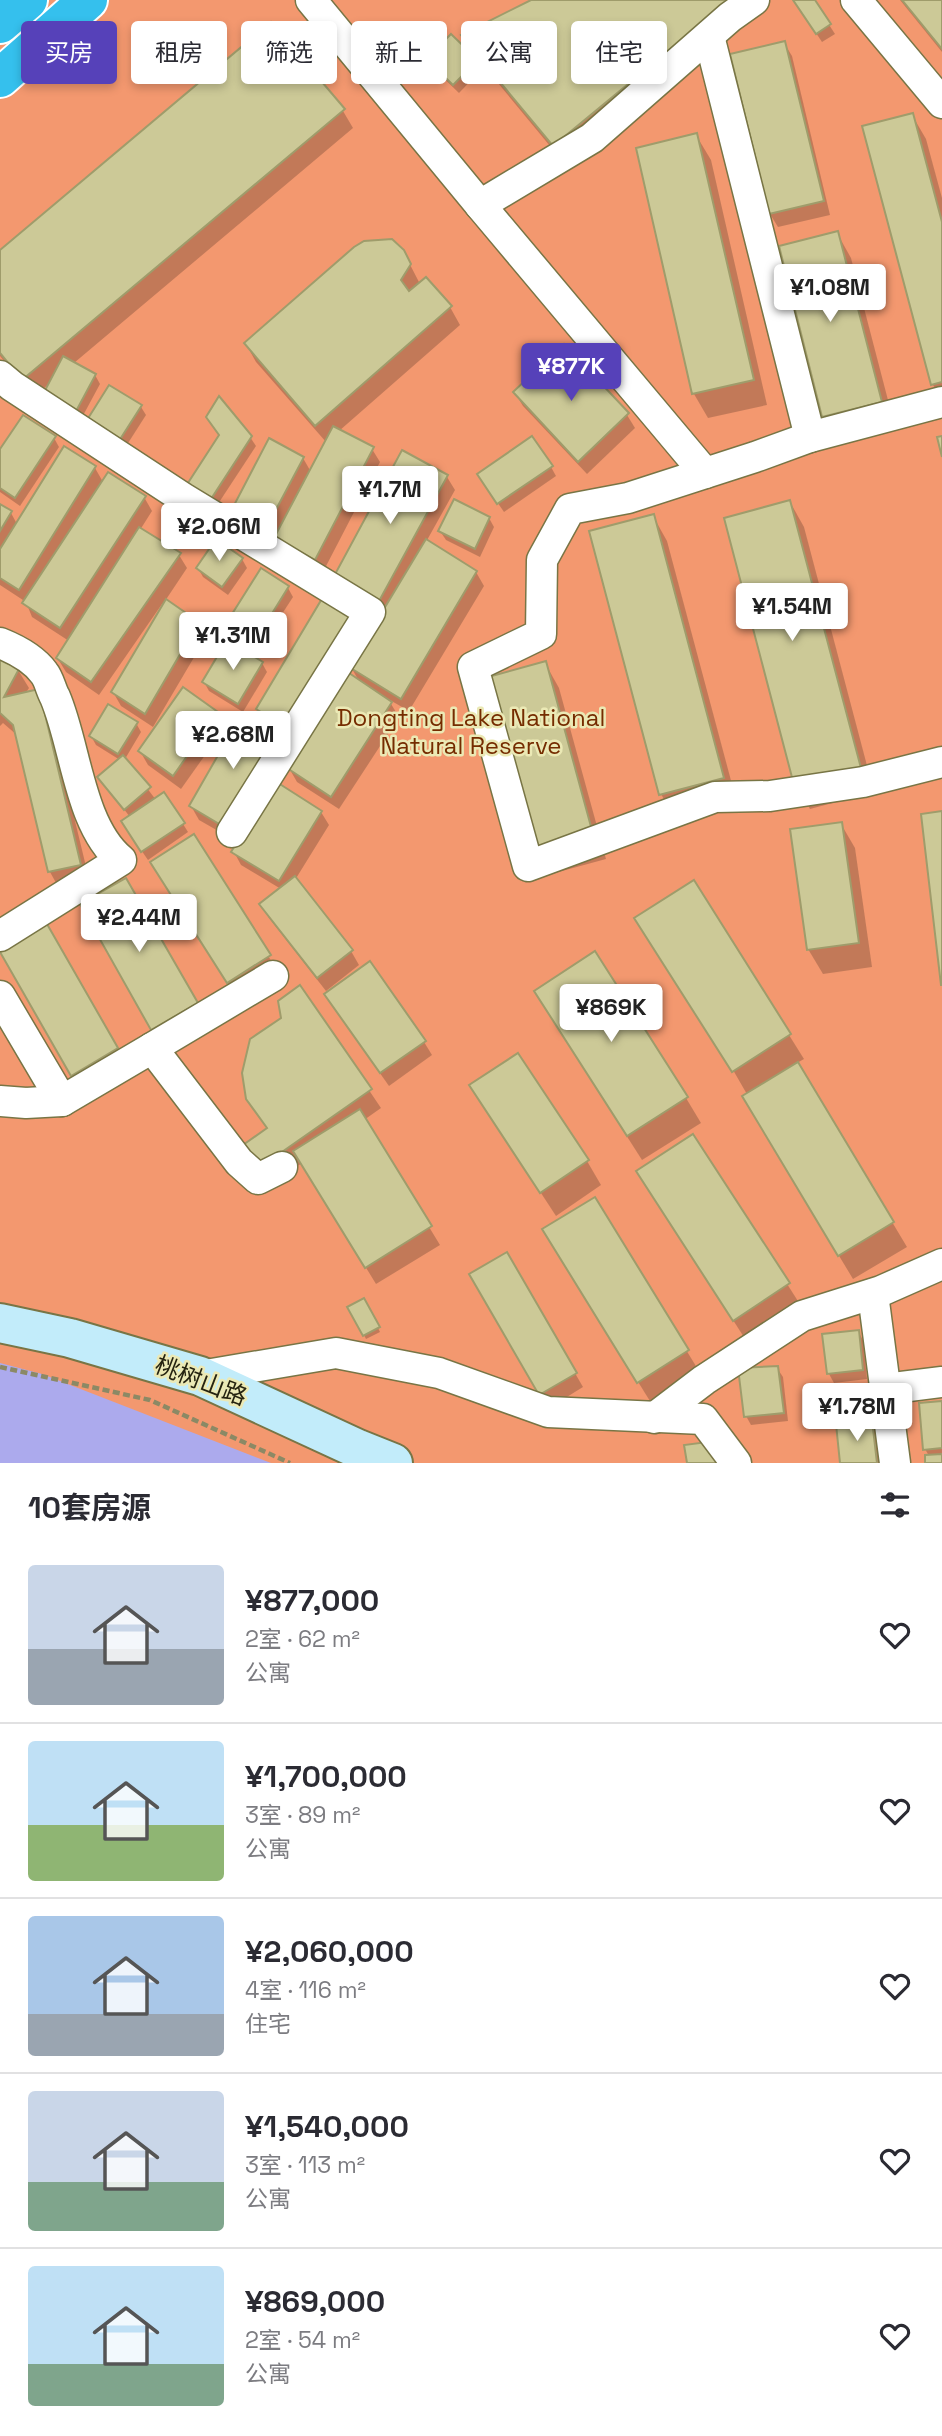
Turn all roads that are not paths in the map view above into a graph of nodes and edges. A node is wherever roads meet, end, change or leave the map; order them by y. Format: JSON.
{"nodes":[{"id":1,"x":28,"y":0,"type":"edge"},
{"id":2,"x":88,"y":0,"type":"edge"},
{"id":3,"x":312,"y":0,"type":"edge"},
{"id":4,"x":754,"y":0,"type":"edge"},
{"id":5,"x":856,"y":0,"type":"edge"},
{"id":6,"x":0,"y":24,"type":"edge"},
{"id":7,"x":709,"y":36,"type":"junction"},
{"id":8,"x":0,"y":78,"type":"edge"},
{"id":9,"x":942,"y":103,"type":"edge"},
{"id":10,"x":480,"y":205,"type":"junction"},
{"id":11,"x":0,"y":376,"type":"edge"},
{"id":12,"x":942,"y":402,"type":"edge"},
{"id":13,"x":810,"y":437,"type":"junction"},
{"id":14,"x":705,"y":473,"type":"junction"},
{"id":15,"x":0,"y":643,"type":"edge"},
{"id":16,"x":942,"y":762,"type":"edge"},
{"id":17,"x":232,"y":832,"type":"dead end"},
{"id":18,"x":0,"y":936,"type":"edge"},
{"id":19,"x":273,"y":976,"type":"dead end"},
{"id":20,"x":0,"y":996,"type":"edge"},
{"id":21,"x":152,"y":1048,"type":"junction"},
{"id":22,"x":0,"y":1101,"type":"edge"},
{"id":23,"x":62,"y":1101,"type":"junction"},
{"id":24,"x":282,"y":1167,"type":"dead end"},
{"id":25,"x":942,"y":1264,"type":"edge"},
{"id":26,"x":873,"y":1294,"type":"junction"},
{"id":27,"x":0,"y":1324,"type":"edge"},
{"id":28,"x":200,"y":1376,"type":"junction"},
{"id":29,"x":942,"y":1382,"type":"edge"},
{"id":30,"x":885,"y":1389,"type":"junction"},
{"id":31,"x":654,"y":1418,"type":"junction"},
{"id":32,"x":393,"y":1463,"type":"edge"},
{"id":33,"x":736,"y":1463,"type":"edge"},
{"id":34,"x":895,"y":1463,"type":"edge"}],
"edges":[{"from":1,"to":6,"type":"highway"},
{"from":2,"to":8,"type":"highway"},
{"from":3,"to":10,"type":"street"},
{"from":4,"to":7,"type":"street"},
{"from":5,"to":9,"type":"street"},
{"from":7,"to":10,"type":"street"},
{"from":7,"to":13,"type":"street"},
{"from":10,"to":14,"type":"street"},
{"from":11,"to":17,"type":"street"},
{"from":12,"to":13,"type":"street"},
{"from":13,"to":14,"type":"street"},
{"from":14,"to":16,"type":"street"},
{"from":15,"to":18,"type":"street"},
{"from":19,"to":21,"type":"street"},
{"from":20,"to":23,"type":"street"},
{"from":21,"to":23,"type":"street"},
{"from":21,"to":24,"type":"street"},
{"from":22,"to":23,"type":"street"},
{"from":25,"to":26,"type":"street"},
{"from":26,"to":30,"type":"street"},
{"from":26,"to":31,"type":"street"},
{"from":27,"to":28,"type":"street","name":"桃树山路"},
{"from":28,"to":31,"type":"street"},
{"from":28,"to":32,"type":"street","name":"桃树山路"},
{"from":29,"to":30,"type":"street"},
{"from":30,"to":34,"type":"street"},
{"from":31,"to":33,"type":"street"}]}
